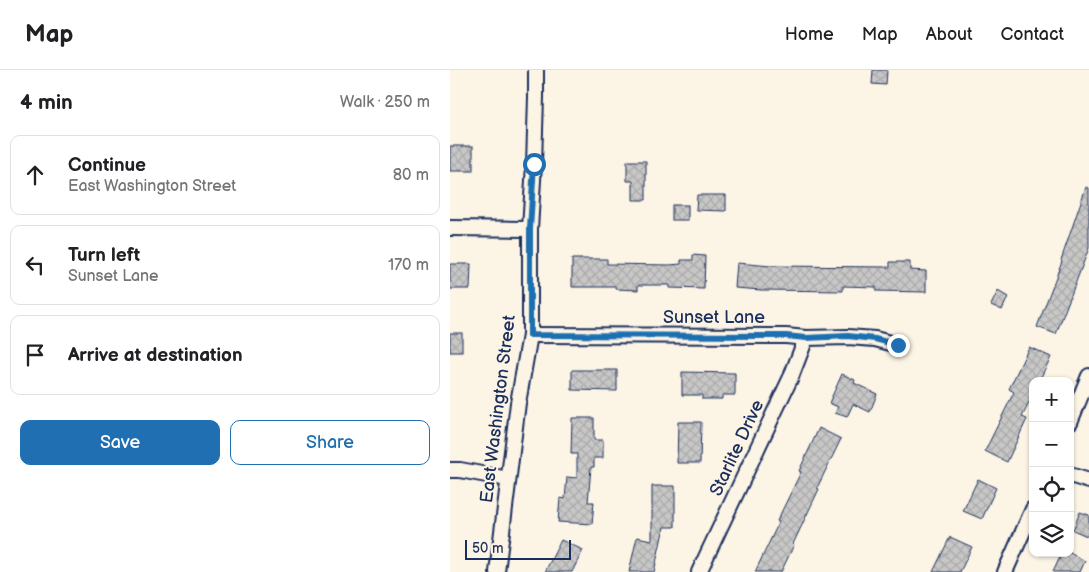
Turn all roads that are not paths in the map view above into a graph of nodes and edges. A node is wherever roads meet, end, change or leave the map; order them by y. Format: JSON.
{"nodes":[{"id":1,"x":536,"y":70,"type":"edge"},
{"id":2,"x":450,"y":228,"type":"edge"},
{"id":3,"x":530,"y":229,"type":"junction"},
{"id":4,"x":530,"y":335,"type":"junction"},
{"id":5,"x":806,"y":338,"type":"junction"},
{"id":6,"x":898,"y":345,"type":"dead end"},
{"id":7,"x":1089,"y":376,"type":"edge"},
{"id":8,"x":1074,"y":412,"type":"edge"},
{"id":9,"x":450,"y":470,"type":"edge"},
{"id":10,"x":1074,"y":476,"type":"edge"},
{"id":11,"x":508,"y":479,"type":"junction"},
{"id":12,"x":1089,"y":481,"type":"edge"},
{"id":13,"x":1032,"y":512,"type":"edge"},
{"id":14,"x":497,"y":572,"type":"edge"},
{"id":15,"x":699,"y":572,"type":"edge"},
{"id":16,"x":1005,"y":572,"type":"edge"}],
"edges":[{"from":1,"to":3,"type":"street","name":"East Washington Street"},
{"from":2,"to":3,"type":"street"},
{"from":3,"to":4,"type":"street","name":"East Washington Street"},
{"from":4,"to":5,"type":"street","name":"Sunset Lane"},
{"from":4,"to":11,"type":"street","name":"East Washington Street"},
{"from":5,"to":6,"type":"street","name":"Sunset Lane"},
{"from":5,"to":15,"type":"street","name":"Starlite Drive"},
{"from":7,"to":8,"type":"street"},
{"from":9,"to":11,"type":"street"},
{"from":10,"to":12,"type":"street"},
{"from":11,"to":14,"type":"street","name":"East Washington Street"},
{"from":13,"to":16,"type":"street"}]}
